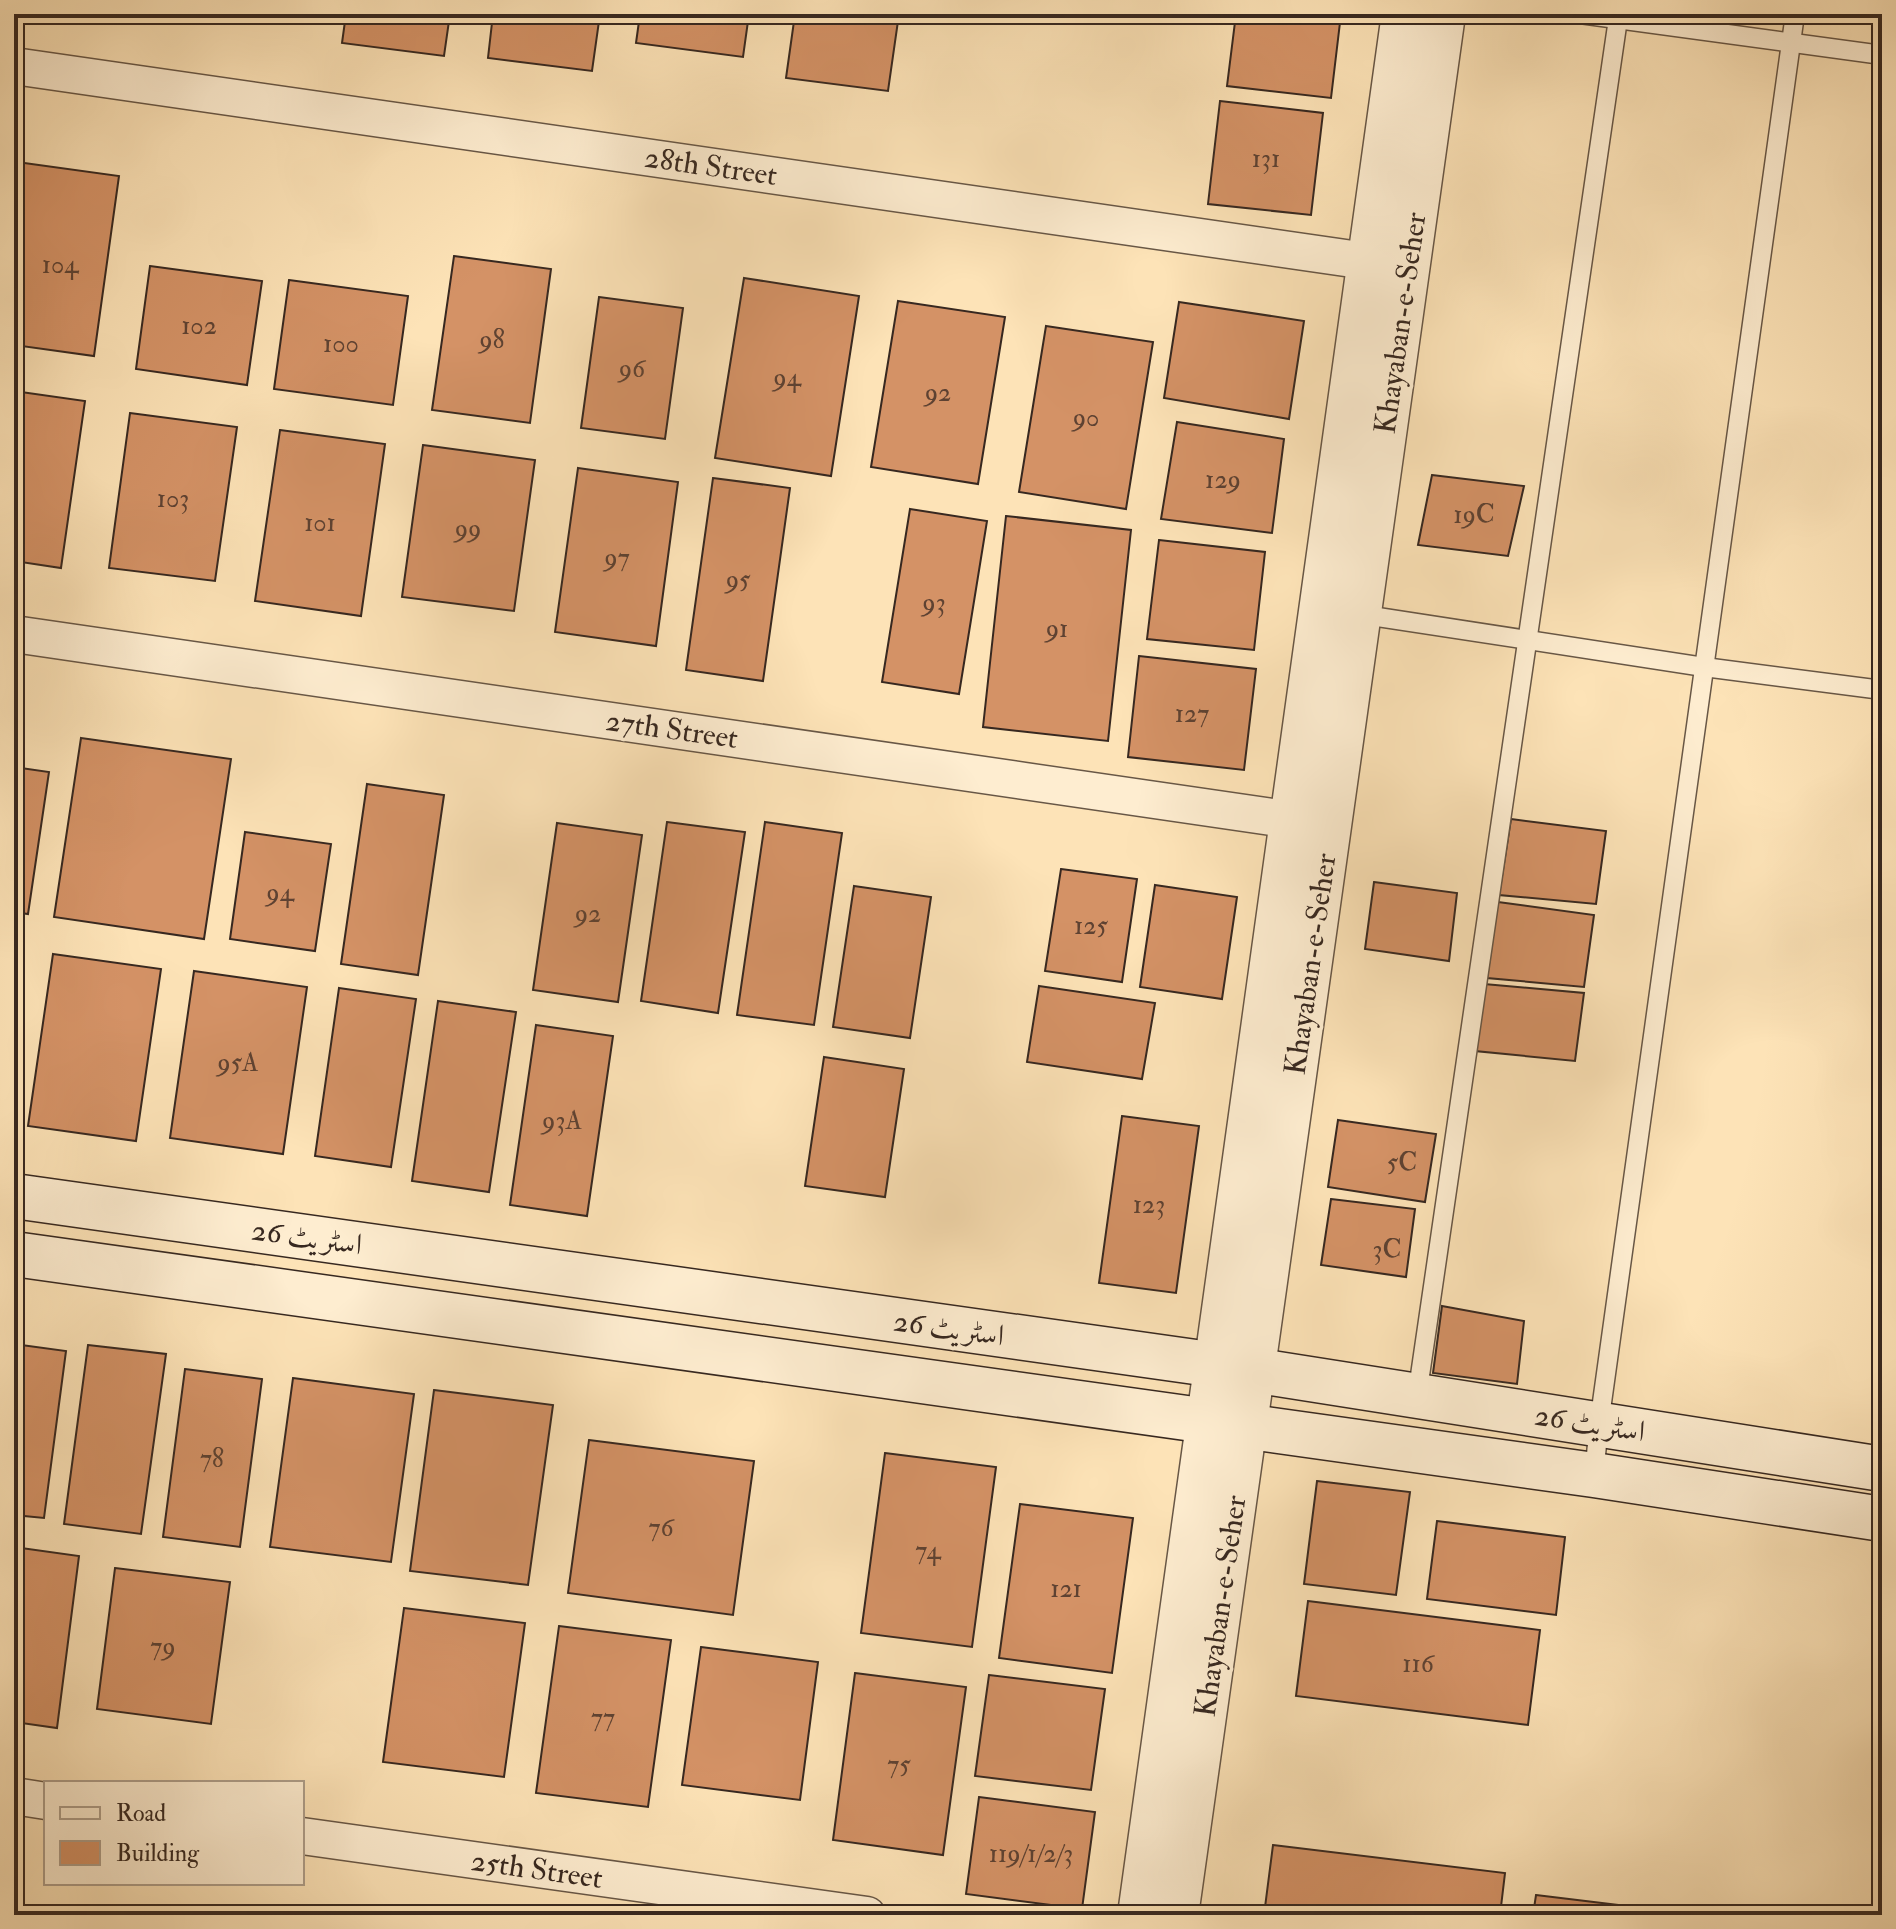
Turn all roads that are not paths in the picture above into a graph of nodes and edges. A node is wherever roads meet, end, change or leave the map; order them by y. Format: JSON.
{"nodes":[{"id":1,"x":1404,"y":14,"type":"edge"},
{"id":2,"x":1443,"y":14,"type":"edge"},
{"id":3,"x":1580,"y":14,"type":"edge"},
{"id":4,"x":1795,"y":14,"type":"edge"},
{"id":5,"x":1618,"y":19,"type":"junction"},
{"id":6,"x":1791,"y":42,"type":"junction"},
{"id":7,"x":1882,"y":55,"type":"edge"},
{"id":8,"x":14,"y":66,"type":"edge"},
{"id":9,"x":1389,"y":264,"type":"junction"},
{"id":10,"x":1340,"y":611,"type":"junction"},
{"id":11,"x":14,"y":634,"type":"edge"},
{"id":12,"x":1527,"y":639,"type":"junction"},
{"id":13,"x":1704,"y":667,"type":"junction"},
{"id":14,"x":1882,"y":690,"type":"edge"},
{"id":15,"x":1310,"y":822,"type":"junction"},
{"id":16,"x":14,"y":1196,"type":"edge"},
{"id":17,"x":14,"y":1254,"type":"edge"},
{"id":18,"x":1234,"y":1368,"type":"junction"},
{"id":19,"x":1417,"y":1396,"type":"junction"},
{"id":20,"x":1227,"y":1424,"type":"junction"},
{"id":21,"x":1599,"y":1424,"type":"junction"},
{"id":22,"x":1882,"y":1469,"type":"edge"},
{"id":23,"x":1594,"y":1475,"type":"junction"},
{"id":24,"x":1882,"y":1519,"type":"edge"},
{"id":25,"x":14,"y":1796,"type":"edge"},
{"id":26,"x":44,"y":1801,"type":"edge"},
{"id":27,"x":304,"y":1836,"type":"edge"},
{"id":28,"x":867,"y":1915,"type":"edge"},
{"id":29,"x":1140,"y":1915,"type":"edge"},
{"id":30,"x":1176,"y":1915,"type":"edge"}],
"edges":[{"from":1,"to":9,"type":"main road","name":"Khayaban-e-Seher"},
{"from":2,"to":9,"type":"main road","name":"Khayaban-e-Seher"},
{"from":3,"to":5,"type":"lane"},
{"from":4,"to":6,"type":"lane"},
{"from":5,"to":6,"type":"lane"},
{"from":5,"to":12,"type":"lane"},
{"from":6,"to":7,"type":"lane"},
{"from":6,"to":13,"type":"lane"},
{"from":8,"to":9,"type":"street","name":"28th Street"},
{"from":9,"to":10,"type":"main road","name":"Khayaban-e-Seher"},
{"from":10,"to":12,"type":"lane"},
{"from":10,"to":15,"type":"main road","name":"Khayaban-e-Seher"},
{"from":11,"to":15,"type":"street","name":"27th Street"},
{"from":12,"to":13,"type":"lane"},
{"from":12,"to":19,"type":"lane"},
{"from":13,"to":14,"type":"lane"},
{"from":13,"to":21,"type":"lane"},
{"from":15,"to":18,"type":"main road","name":"Khayaban-e-Seher"},
{"from":16,"to":18,"type":"main road","name":"اسٹریٹ 26"},
{"from":17,"to":20,"type":"main road","name":"اسٹریٹ 26"},
{"from":18,"to":19,"type":"main road","name":"اسٹریٹ 26"},
{"from":18,"to":20,"type":"main road","name":"Khayaban-e-Seher"},
{"from":19,"to":21,"type":"main road","name":"اسٹریٹ 26"},
{"from":20,"to":23,"type":"main road","name":"اسٹریٹ 26"},
{"from":20,"to":29,"type":"main road","name":"Khayaban-e-Seher"},
{"from":20,"to":30,"type":"main road","name":"Khayaban-e-Seher"},
{"from":21,"to":22,"type":"main road","name":"اسٹریٹ 26"},
{"from":21,"to":23,"type":"lane"},
{"from":23,"to":24,"type":"main road","name":"اسٹریٹ 26"},
{"from":25,"to":26,"type":"street"},
{"from":27,"to":28,"type":"street","name":"25th Street"}]}
